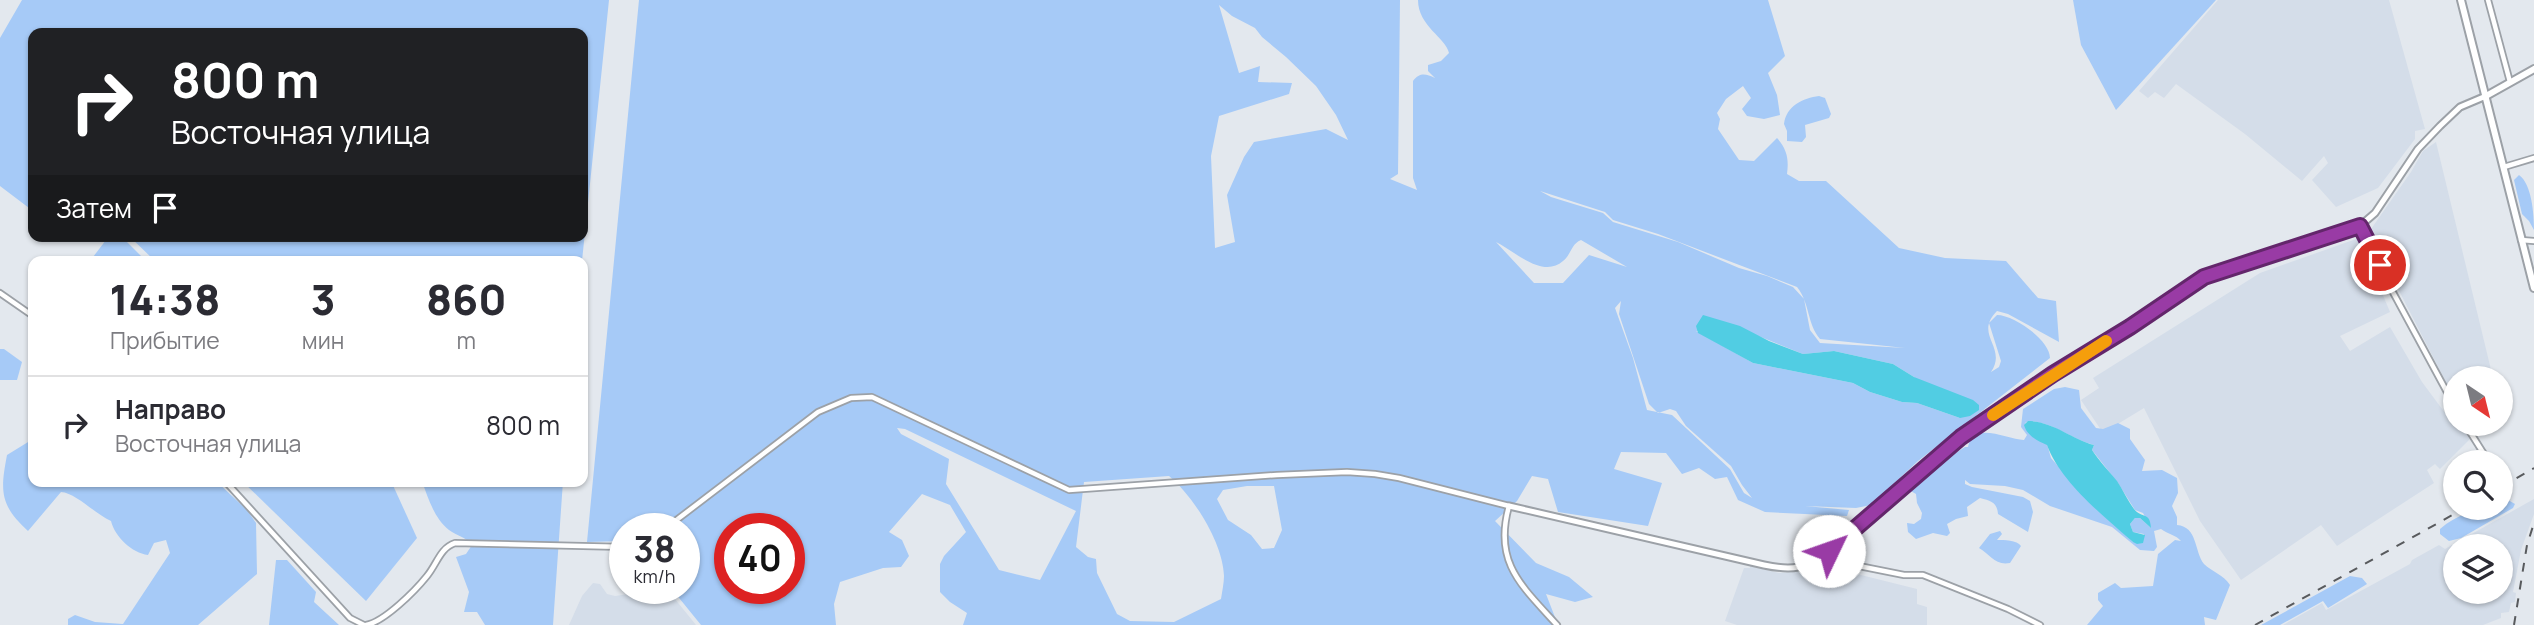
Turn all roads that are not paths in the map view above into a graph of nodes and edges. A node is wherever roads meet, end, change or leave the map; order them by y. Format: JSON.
{"nodes":[{"id":1,"x":2460,"y":0,"type":"edge"},
{"id":2,"x":2488,"y":0,"type":"edge"},
{"id":3,"x":2534,"y":69,"type":"edge"},
{"id":4,"x":2510,"y":82,"type":"junction"},
{"id":5,"x":2486,"y":96,"type":"junction"},
{"id":6,"x":2534,"y":158,"type":"edge"},
{"id":7,"x":2503,"y":167,"type":"junction"},
{"id":8,"x":2360,"y":226,"type":"junction"},
{"id":9,"x":2521,"y":240,"type":"junction"},
{"id":10,"x":2534,"y":241,"type":"edge"},
{"id":11,"x":2534,"y":288,"type":"edge"},
{"id":12,"x":0,"y":293,"type":"edge"},
{"id":13,"x":28,"y":313,"type":"edge"},
{"id":14,"x":2443,"y":385,"type":"edge"},
{"id":15,"x":230,"y":487,"type":"edge"},
{"id":16,"x":1509,"y":506,"type":"junction"},
{"id":17,"x":686,"y":513,"type":"edge"},
{"id":18,"x":609,"y":547,"type":"edge"},
{"id":19,"x":1829,"y":551,"type":"junction"},
{"id":20,"x":365,"y":625,"type":"edge"},
{"id":21,"x":1557,"y":625,"type":"edge"},
{"id":22,"x":2040,"y":625,"type":"edge"}],
"edges":[{"from":1,"to":5,"type":"main road"},
{"from":2,"to":4,"type":"street"},
{"from":3,"to":4,"type":"main road"},
{"from":4,"to":5,"type":"main road"},
{"from":5,"to":7,"type":"main road"},
{"from":5,"to":8,"type":"street"},
{"from":6,"to":7,"type":"street"},
{"from":7,"to":9,"type":"main road"},
{"from":8,"to":14,"type":"street"},
{"from":8,"to":19,"type":"street"},
{"from":9,"to":10,"type":"street"},
{"from":9,"to":11,"type":"main road"},
{"from":12,"to":13,"type":"street"},
{"from":15,"to":20,"type":"street"},
{"from":16,"to":17,"type":"street"},
{"from":16,"to":19,"type":"street"},
{"from":16,"to":21,"type":"street"},
{"from":18,"to":20,"type":"street"},
{"from":19,"to":22,"type":"street"}]}
